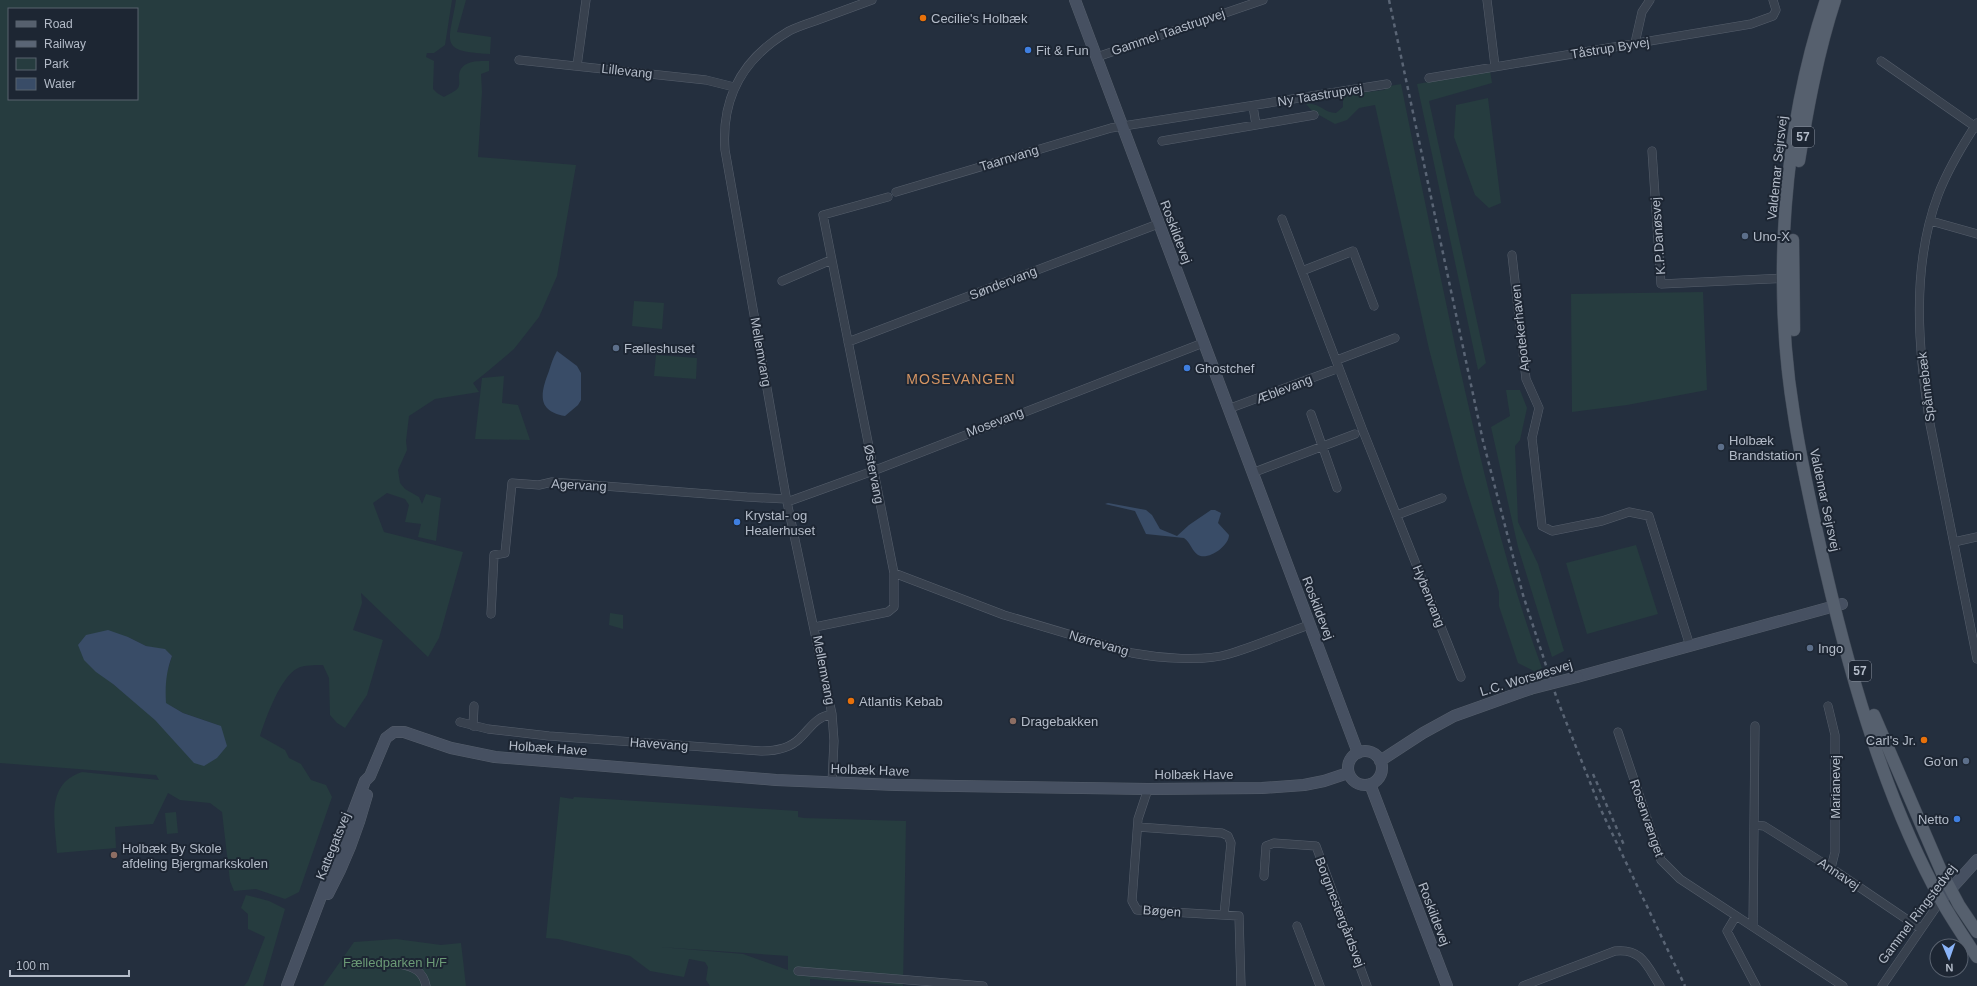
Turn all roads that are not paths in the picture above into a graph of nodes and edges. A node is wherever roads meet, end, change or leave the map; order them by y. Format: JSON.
{"nodes":[{"id":1,"x":586,"y":0,"type":"edge"},
{"id":2,"x":872,"y":0,"type":"edge"},
{"id":3,"x":1075,"y":0,"type":"edge"},
{"id":4,"x":1263,"y":0,"type":"edge"},
{"id":5,"x":1487,"y":0,"type":"edge"},
{"id":6,"x":1650,"y":0,"type":"edge"},
{"id":7,"x":1773,"y":0,"type":"edge"},
{"id":8,"x":1826,"y":0,"type":"edge"},
{"id":9,"x":1835,"y":0,"type":"edge"},
{"id":10,"x":1635,"y":43,"type":"junction"},
{"id":11,"x":1097,"y":57,"type":"junction"},
{"id":12,"x":520,"y":60,"type":"dead end"},
{"id":13,"x":1881,"y":61,"type":"dead end"},
{"id":14,"x":577,"y":66,"type":"junction"},
{"id":15,"x":1495,"y":66,"type":"junction"},
{"id":16,"x":1428,"y":78,"type":"dead end"},
{"id":17,"x":1387,"y":84,"type":"dead end"},
{"id":18,"x":734,"y":87,"type":"junction"},
{"id":19,"x":1252,"y":106,"type":"junction"},
{"id":20,"x":1314,"y":115,"type":"dead end"},
{"id":21,"x":1256,"y":125,"type":"junction"},
{"id":22,"x":1976,"y":126,"type":"edge"},
{"id":23,"x":1122,"y":127,"type":"junction"},
{"id":24,"x":1162,"y":141,"type":"dead end"},
{"id":25,"x":1652,"y":151,"type":"dead end"},
{"id":26,"x":896,"y":192,"type":"dead end"},
{"id":27,"x":888,"y":197,"type":"dead end"},
{"id":28,"x":1282,"y":220,"type":"dead end"},
{"id":29,"x":1930,"y":221,"type":"junction"},
{"id":30,"x":1158,"y":224,"type":"junction"},
{"id":31,"x":1977,"y":234,"type":"edge"},
{"id":32,"x":1512,"y":255,"type":"dead end"},
{"id":33,"x":832,"y":260,"type":"junction"},
{"id":34,"x":1302,"y":271,"type":"junction"},
{"id":35,"x":1788,"y":278,"type":"junction"},
{"id":36,"x":782,"y":281,"type":"dead end"},
{"id":37,"x":1374,"y":306,"type":"dead end"},
{"id":38,"x":1395,"y":338,"type":"dead end"},
{"id":39,"x":848,"y":342,"type":"junction"},
{"id":40,"x":1203,"y":343,"type":"junction"},
{"id":41,"x":1338,"y":364,"type":"junction"},
{"id":42,"x":1228,"y":409,"type":"junction"},
{"id":43,"x":1311,"y":414,"type":"dead end"},
{"id":44,"x":1359,"y":433,"type":"junction"},
{"id":45,"x":1322,"y":447,"type":"junction"},
{"id":46,"x":873,"y":471,"type":"junction"},
{"id":47,"x":1252,"y":473,"type":"junction"},
{"id":48,"x":1337,"y":488,"type":"dead end"},
{"id":49,"x":1442,"y":498,"type":"dead end"},
{"id":50,"x":787,"y":500,"type":"junction"},
{"id":51,"x":1397,"y":515,"type":"junction"},
{"id":52,"x":1977,"y":537,"type":"edge"},
{"id":53,"x":1954,"y":542,"type":"junction"},
{"id":54,"x":894,"y":573,"type":"junction"},
{"id":55,"x":1838,"y":605,"type":"junction"},
{"id":56,"x":491,"y":614,"type":"dead end"},
{"id":57,"x":1309,"y":624,"type":"junction"},
{"id":58,"x":815,"y":627,"type":"junction"},
{"id":59,"x":1690,"y":646,"type":"junction"},
{"id":60,"x":1977,"y":659,"type":"edge"},
{"id":61,"x":1462,"y":677,"type":"dead end"},
{"id":62,"x":474,"y":706,"type":"dead end"},
{"id":63,"x":1828,"y":706,"type":"dead end"},
{"id":64,"x":832,"y":714,"type":"junction"},
{"id":65,"x":460,"y":722,"type":"dead end"},
{"id":66,"x":473,"y":726,"type":"junction"},
{"id":67,"x":1755,"y":726,"type":"dead end"},
{"id":68,"x":394,"y":732,"type":"joint"},
{"id":69,"x":1618,"y":732,"type":"dead end"},
{"id":70,"x":1358,"y":752,"type":"junction"},
{"id":71,"x":1380,"y":761,"type":"junction"},
{"id":72,"x":1348,"y":773,"type":"junction"},
{"id":73,"x":370,"y":776,"type":"junction"},
{"id":74,"x":832,"y":783,"type":"junction"},
{"id":75,"x":1370,"y":784,"type":"junction"},
{"id":76,"x":1148,"y":789,"type":"junction"},
{"id":77,"x":1755,"y":825,"type":"junction"},
{"id":78,"x":1138,"y":827,"type":"junction"},
{"id":79,"x":1977,"y":860,"type":"edge"},
{"id":80,"x":1831,"y":868,"type":"junction"},
{"id":81,"x":1264,"y":876,"type":"dead end"},
{"id":82,"x":1950,"y":889,"type":"junction"},
{"id":83,"x":1941,"y":900,"type":"junction"},
{"id":84,"x":1224,"y":915,"type":"junction"},
{"id":85,"x":1736,"y":916,"type":"junction"},
{"id":86,"x":313,"y":922,"type":"junction"},
{"id":87,"x":1297,"y":926,"type":"dead end"},
{"id":88,"x":1753,"y":926,"type":"junction"},
{"id":89,"x":1922,"y":930,"type":"junction"},
{"id":90,"x":1977,"y":932,"type":"edge"},
{"id":91,"x":1977,"y":957,"type":"edge"},
{"id":92,"x":400,"y":964,"type":"dead end"},
{"id":93,"x":798,"y":971,"type":"dead end"},
{"id":94,"x":287,"y":986,"type":"edge"},
{"id":95,"x":426,"y":986,"type":"edge"},
{"id":96,"x":982,"y":986,"type":"edge"},
{"id":97,"x":1241,"y":986,"type":"edge"},
{"id":98,"x":1320,"y":986,"type":"edge"},
{"id":99,"x":1367,"y":986,"type":"edge"},
{"id":100,"x":1447,"y":986,"type":"edge"},
{"id":101,"x":1523,"y":986,"type":"edge"},
{"id":102,"x":1660,"y":986,"type":"edge"},
{"id":103,"x":1756,"y":986,"type":"edge"},
{"id":104,"x":1843,"y":986,"type":"edge"},
{"id":105,"x":1882,"y":986,"type":"edge"}],
"edges":[{"from":1,"to":14,"type":"street"},
{"from":2,"to":18,"type":"street","name":"Mellemvang"},
{"from":3,"to":11,"type":"street","name":"Roskildevej"},
{"from":4,"to":11,"type":"street","name":"Gammel Taastrupvej"},
{"from":5,"to":15,"type":"street"},
{"from":6,"to":10,"type":"street"},
{"from":7,"to":10,"type":"street","name":"Tåstrup Byvej"},
{"from":8,"to":35,"type":"main road","name":"Valdemar Sejrsvej","number":"57"},
{"from":9,"to":35,"type":"main road","name":"Valdemar Sejrsvej","number":"57"},
{"from":10,"to":15,"type":"street","name":"Tåstrup Byvej"},
{"from":11,"to":23,"type":"street","name":"Roskildevej"},
{"from":12,"to":14,"type":"street","name":"Lillevang"},
{"from":13,"to":22,"type":"street"},
{"from":14,"to":18,"type":"street","name":"Lillevang"},
{"from":15,"to":16,"type":"street","name":"Tåstrup Byvej"},
{"from":17,"to":19,"type":"street","name":"Ny Taastrupvej"},
{"from":18,"to":50,"type":"street","name":"Mellemvang"},
{"from":19,"to":21,"type":"street"},
{"from":19,"to":23,"type":"street","name":"Ny Taastrupvej"},
{"from":20,"to":21,"type":"street","name":"Ny Taastrupvej"},
{"from":21,"to":24,"type":"street","name":"Ny Taastrupvej"},
{"from":22,"to":29,"type":"street","name":"Spånnebæk"},
{"from":23,"to":26,"type":"street","name":"Taarnvang"},
{"from":23,"to":30,"type":"street","name":"Roskildevej"},
{"from":25,"to":35,"type":"street","name":"K.P.Danøsvej"},
{"from":27,"to":33,"type":"street","name":"Østervang"},
{"from":28,"to":34,"type":"street","name":"Hybenvang"},
{"from":29,"to":31,"type":"street"},
{"from":29,"to":53,"type":"street","name":"Spånnebæk"},
{"from":30,"to":39,"type":"street","name":"Søndervang"},
{"from":30,"to":40,"type":"street","name":"Roskildevej"},
{"from":32,"to":59,"type":"street","name":"Apotekerhaven"},
{"from":33,"to":36,"type":"street"},
{"from":33,"to":39,"type":"street","name":"Østervang"},
{"from":34,"to":37,"type":"street"},
{"from":34,"to":41,"type":"street","name":"Hybenvang"},
{"from":35,"to":55,"type":"main road","name":"Valdemar Sejrsvej","number":"57"},
{"from":38,"to":41,"type":"street"},
{"from":39,"to":46,"type":"street","name":"Østervang"},
{"from":40,"to":42,"type":"street","name":"Roskildevej"},
{"from":40,"to":46,"type":"street","name":"Mosevang"},
{"from":41,"to":42,"type":"street","name":"Æblevang"},
{"from":41,"to":44,"type":"street","name":"Hybenvang"},
{"from":42,"to":47,"type":"street","name":"Roskildevej"},
{"from":43,"to":45,"type":"street"},
{"from":44,"to":45,"type":"street"},
{"from":44,"to":51,"type":"street","name":"Hybenvang"},
{"from":45,"to":47,"type":"street"},
{"from":45,"to":48,"type":"street"},
{"from":46,"to":50,"type":"street","name":"Mosevang"},
{"from":46,"to":54,"type":"street","name":"Østervang"},
{"from":47,"to":57,"type":"street","name":"Roskildevej"},
{"from":49,"to":51,"type":"street"},
{"from":50,"to":56,"type":"street","name":"Agervang"},
{"from":50,"to":58,"type":"street","name":"Mellemvang"},
{"from":51,"to":61,"type":"street","name":"Hybenvang"},
{"from":52,"to":53,"type":"street"},
{"from":53,"to":60,"type":"street","name":"Spånnebæk"},
{"from":54,"to":57,"type":"street","name":"Nørrevang"},
{"from":54,"to":58,"type":"street","name":"Østervang"},
{"from":55,"to":59,"type":"street","name":"L.C. Worsøesvej"},
{"from":55,"to":82,"type":"main road","name":"Valdemar Sejrsvej","number":"57"},
{"from":55,"to":83,"type":"main road","name":"Valdemar Sejrsvej","number":"57"},
{"from":57,"to":70,"type":"street","name":"Roskildevej"},
{"from":58,"to":64,"type":"street","name":"Mellemvang"},
{"from":59,"to":71,"type":"street","name":"L.C. Worsøesvej","bridge":true},
{"from":62,"to":66,"type":"street"},
{"from":63,"to":80,"type":"street","name":"Marianevej"},
{"from":64,"to":66,"type":"street","name":"Havevang"},
{"from":64,"to":74,"type":"street","name":"Mellemvang"},
{"from":65,"to":66,"type":"street","name":"Havevang"},
{"from":67,"to":77,"type":"street"},
{"from":68,"to":73,"type":"street","name":"Kattegatsvej"},
{"from":68,"to":74,"type":"street","name":"Holbæk Have"},
{"from":69,"to":85,"type":"street","name":"Rosenvænget"},
{"from":70,"to":71,"type":"street"},
{"from":70,"to":72,"type":"street"},
{"from":71,"to":75,"type":"street"},
{"from":72,"to":75,"type":"street"},
{"from":72,"to":76,"type":"street","name":"Holbæk Have"},
{"from":73,"to":86,"type":"street","name":"Kattegatsvej"},
{"from":73,"to":86,"type":"street","name":"Kattegatsvej"},
{"from":74,"to":76,"type":"street","name":"Holbæk Have"},
{"from":75,"to":100,"type":"street","name":"Roskildevej"},
{"from":76,"to":78,"type":"street","name":"Bøgen"},
{"from":77,"to":80,"type":"street","name":"Annavej"},
{"from":77,"to":88,"type":"street"},
{"from":78,"to":84,"type":"street"},
{"from":78,"to":84,"type":"street","name":"Bøgen"},
{"from":79,"to":82,"type":"street","name":"Gammel Ringstedvej"},
{"from":80,"to":89,"type":"street","name":"Annavej"},
{"from":81,"to":99,"type":"street","name":"Borgmestergårdsvej"},
{"from":82,"to":83,"type":"street","name":"Gammel Ringstedvej"},
{"from":82,"to":90,"type":"main road","name":"Valdemar Sejrsvej","number":"57"},
{"from":83,"to":89,"type":"street","name":"Gammel Ringstedvej"},
{"from":83,"to":91,"type":"main road","name":"Valdemar Sejrsvej","number":"57"},
{"from":84,"to":97,"type":"street","name":"Bøgen"},
{"from":85,"to":88,"type":"street","name":"Rosenvænget"},
{"from":85,"to":103,"type":"street"},
{"from":86,"to":94,"type":"street","name":"Kattegatsvej"},
{"from":87,"to":98,"type":"street"},
{"from":88,"to":104,"type":"street","name":"Rosenvænget"},
{"from":89,"to":105,"type":"street","name":"Gammel Ringstedvej"},
{"from":92,"to":95,"type":"street"},
{"from":93,"to":96,"type":"street"},
{"from":101,"to":102,"type":"street"}]}
